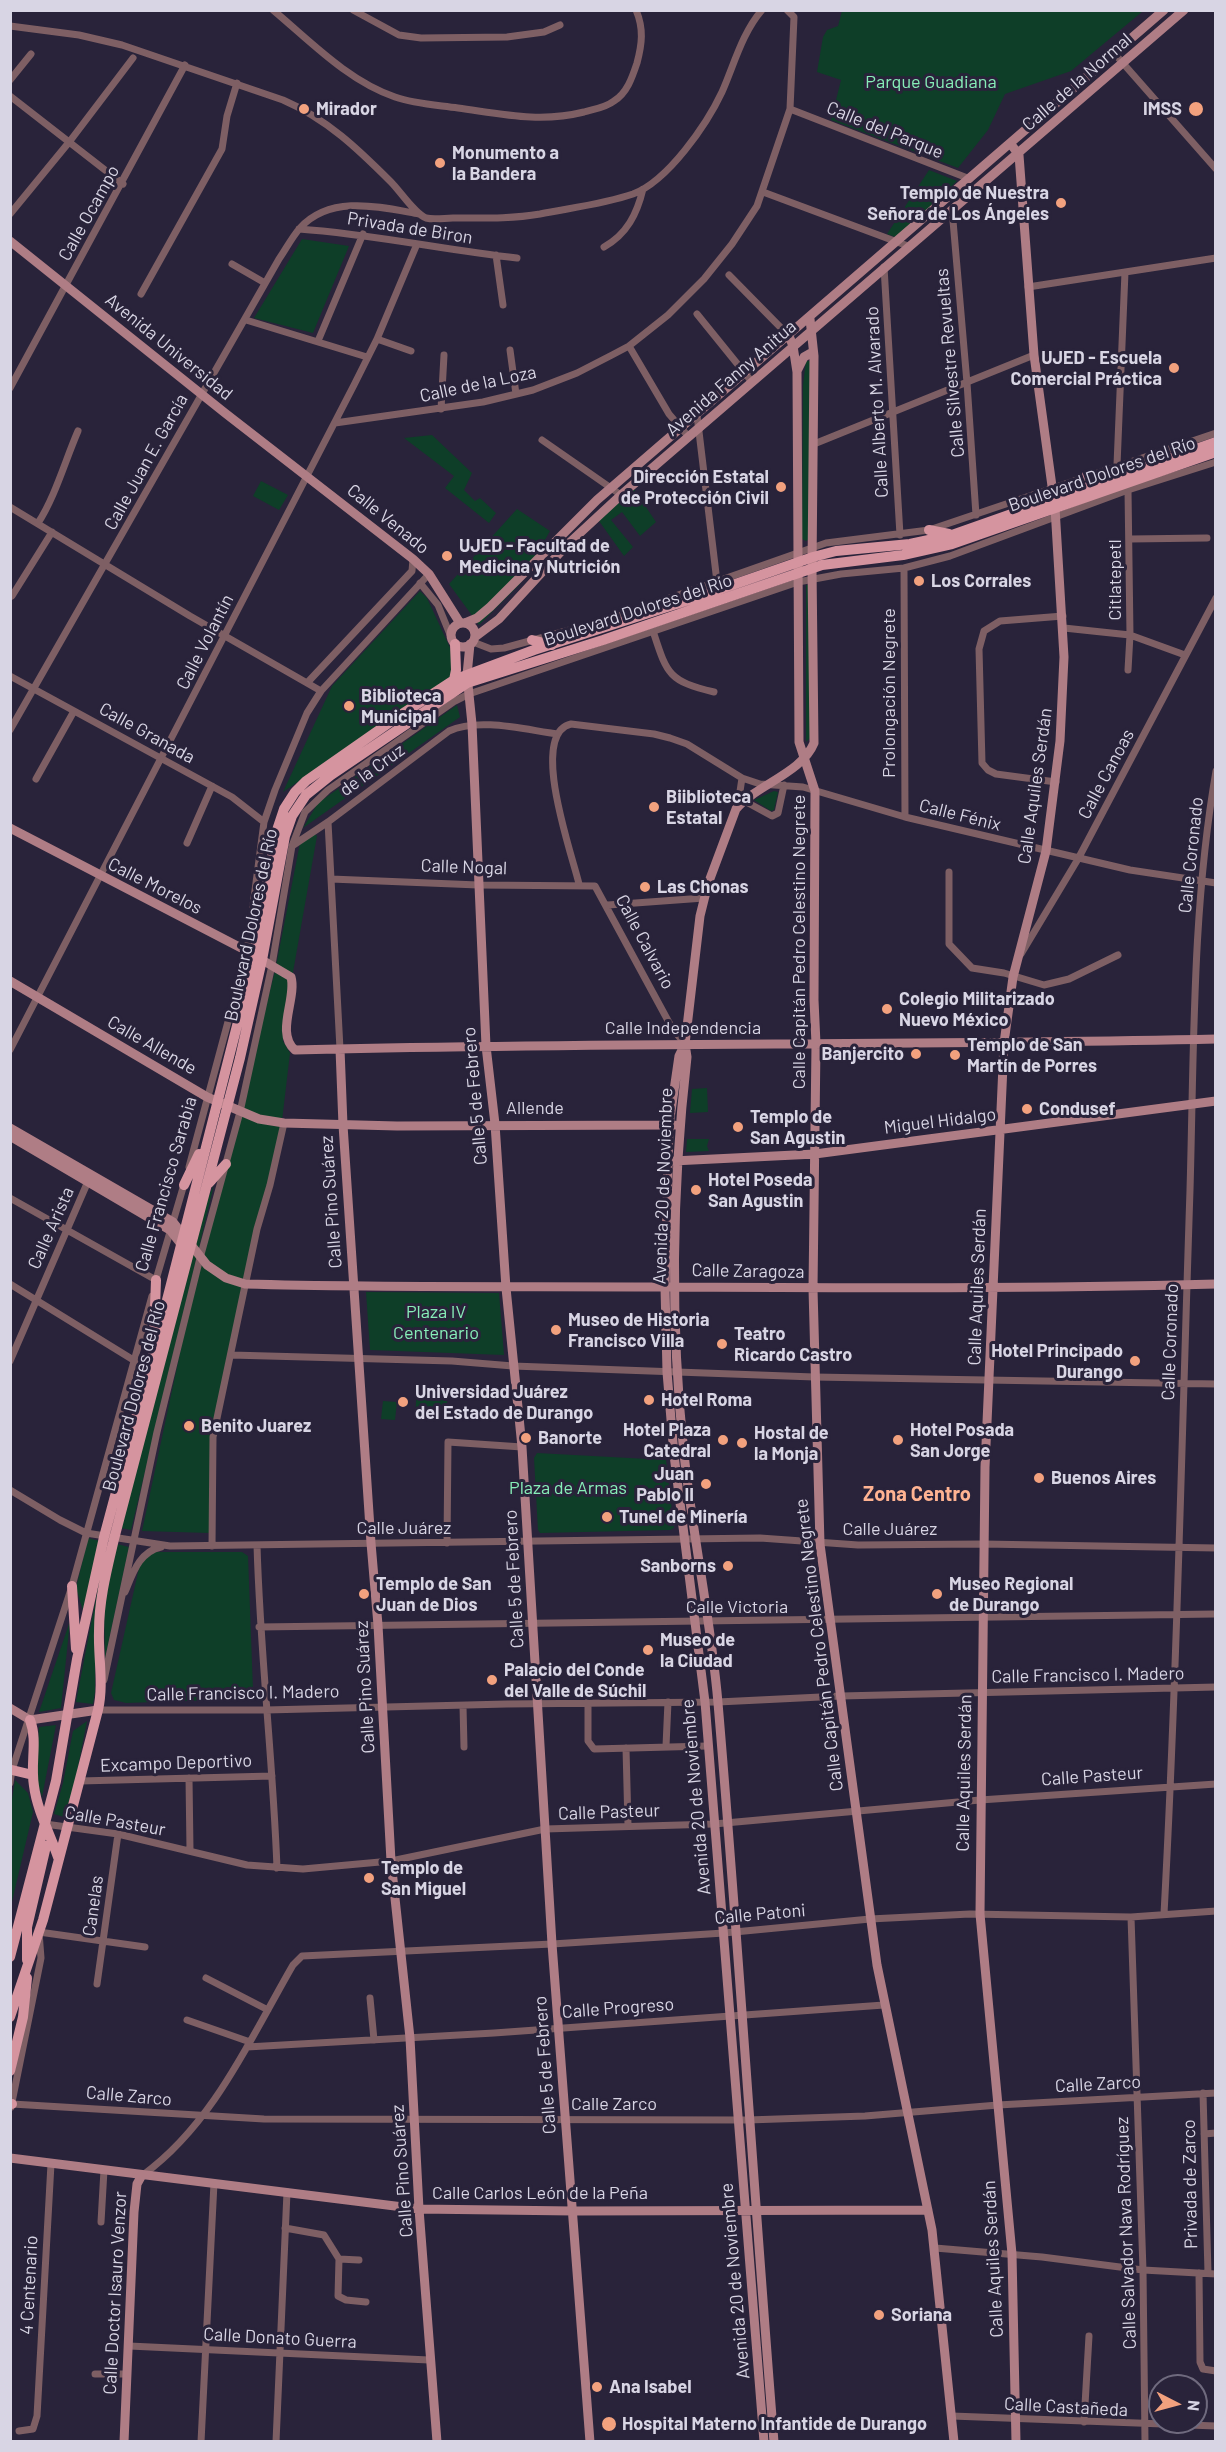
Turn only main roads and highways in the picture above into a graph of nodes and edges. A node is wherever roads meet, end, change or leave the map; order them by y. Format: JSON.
{"nodes":[{"id":1,"x":1215,"y":442,"type":"edge"},
{"id":2,"x":1215,"y":452,"type":"edge"},
{"id":3,"x":1087,"y":475,"type":"road end"},
{"id":4,"x":1109,"y":479,"type":"junction"},
{"id":5,"x":1054,"y":502,"type":"junction"},
{"id":6,"x":929,"y":530,"type":"road end"},
{"id":7,"x":952,"y":535,"type":"junction"},
{"id":8,"x":813,"y":562,"type":"junction"},
{"id":9,"x":532,"y":640,"type":"road end"},
{"id":10,"x":552,"y":645,"type":"junction"},
{"id":11,"x":524,"y":665,"type":"junction"},
{"id":12,"x":544,"y":668,"type":"road end"},
{"id":13,"x":454,"y":680,"type":"junction"},
{"id":14,"x":468,"y":684,"type":"junction"},
{"id":15,"x":259,"y":958,"type":"junction"},
{"id":16,"x":218,"y":1101,"type":"junction"},
{"id":17,"x":207,"y":1142,"type":"junction"},
{"id":18,"x":226,"y":1164,"type":"road end"},
{"id":19,"x":184,"y":1185,"type":"road end"},
{"id":20,"x":207,"y":1185,"type":"junction"},
{"id":21,"x":186,"y":1244,"type":"junction"},
{"id":22,"x":156,"y":1280,"type":"road end"},
{"id":23,"x":156,"y":1343,"type":"junction"},
{"id":24,"x":109,"y":1538,"type":"junction"},
{"id":25,"x":72,"y":1586,"type":"road end"},
{"id":26,"x":77,"y":1659,"type":"junction"},
{"id":27,"x":30,"y":1720,"type":"road end"},
{"id":28,"x":11,"y":1770,"type":"edge"},
{"id":29,"x":33,"y":1775,"type":"junction"},
{"id":30,"x":44,"y":1829,"type":"junction"},
{"id":31,"x":58,"y":1858,"type":"junction"},
{"id":32,"x":10,"y":1957,"type":"edge"},
{"id":33,"x":28,"y":1963,"type":"junction"},
{"id":34,"x":10,"y":2017,"type":"edge"},
{"id":35,"x":10,"y":2071,"type":"edge"}],
"edges":[{"from":1,"to":4,"type":"main road","name":"Boulevard Dolores del Río"},
{"from":2,"to":5,"type":"main road","name":"Boulevard Dolores del Río"},
{"from":3,"to":4,"type":"main road"},
{"from":4,"to":5,"type":"main road","name":"Boulevard Dolores del Río"},
{"from":5,"to":7,"type":"main road","name":"Boulevard Dolores del Río"},
{"from":5,"to":8,"type":"main road","name":"Boulevard Dolores del Río"},
{"from":6,"to":7,"type":"main road"},
{"from":7,"to":8,"type":"main road","name":"Boulevard Dolores del Río"},
{"from":8,"to":10,"type":"main road","name":"Boulevard Dolores del Río"},
{"from":8,"to":11,"type":"main road","name":"Boulevard Dolores del Río"},
{"from":9,"to":10,"type":"main road"},
{"from":10,"to":14,"type":"main road","name":"Boulevard Dolores del Río"},
{"from":11,"to":12,"type":"main road"},
{"from":11,"to":14,"type":"main road","name":"Boulevard Dolores del Río"},
{"from":13,"to":14,"type":"main road","name":"Boulevard Dolores del Río"},
{"from":13,"to":14,"type":"main road"},
{"from":13,"to":15,"type":"main road","name":"Boulevard Dolores del Río"},
{"from":14,"to":15,"type":"main road","name":"Boulevard Dolores del Río"},
{"from":15,"to":16,"type":"main road","name":"Boulevard Dolores del Río"},
{"from":16,"to":17,"type":"main road","name":"Boulevard Dolores del Río"},
{"from":16,"to":20,"type":"main road","name":"Boulevard Dolores del Río"},
{"from":17,"to":19,"type":"main road"},
{"from":17,"to":21,"type":"main road","name":"Boulevard Dolores del Río"},
{"from":18,"to":20,"type":"main road"},
{"from":20,"to":21,"type":"main road","name":"Boulevard Dolores del Río"},
{"from":21,"to":23,"type":"main road","name":"Boulevard Dolores del Río"},
{"from":21,"to":24,"type":"main road","name":"Boulevard Dolores del Río"},
{"from":22,"to":23,"type":"main road"},
{"from":23,"to":24,"type":"main road","name":"Boulevard Dolores del Río"},
{"from":24,"to":26,"type":"main road","name":"Boulevard Dolores del Río"},
{"from":24,"to":31,"type":"main road","name":"Boulevard Dolores del Río"},
{"from":25,"to":26,"type":"main road"},
{"from":26,"to":30,"type":"main road","name":"Boulevard Dolores del Río"},
{"from":27,"to":29,"type":"main road"},
{"from":28,"to":29,"type":"main road"},
{"from":29,"to":30,"type":"main road"},
{"from":30,"to":31,"type":"main road"},
{"from":30,"to":32,"type":"main road","name":"Boulevard Dolores del Río"},
{"from":30,"to":33,"type":"main road"},
{"from":31,"to":33,"type":"main road","name":"Boulevard Dolores del Río"},
{"from":33,"to":34,"type":"main road","name":"Boulevard Dolores del Río"},
{"from":33,"to":35,"type":"main road"}]}
